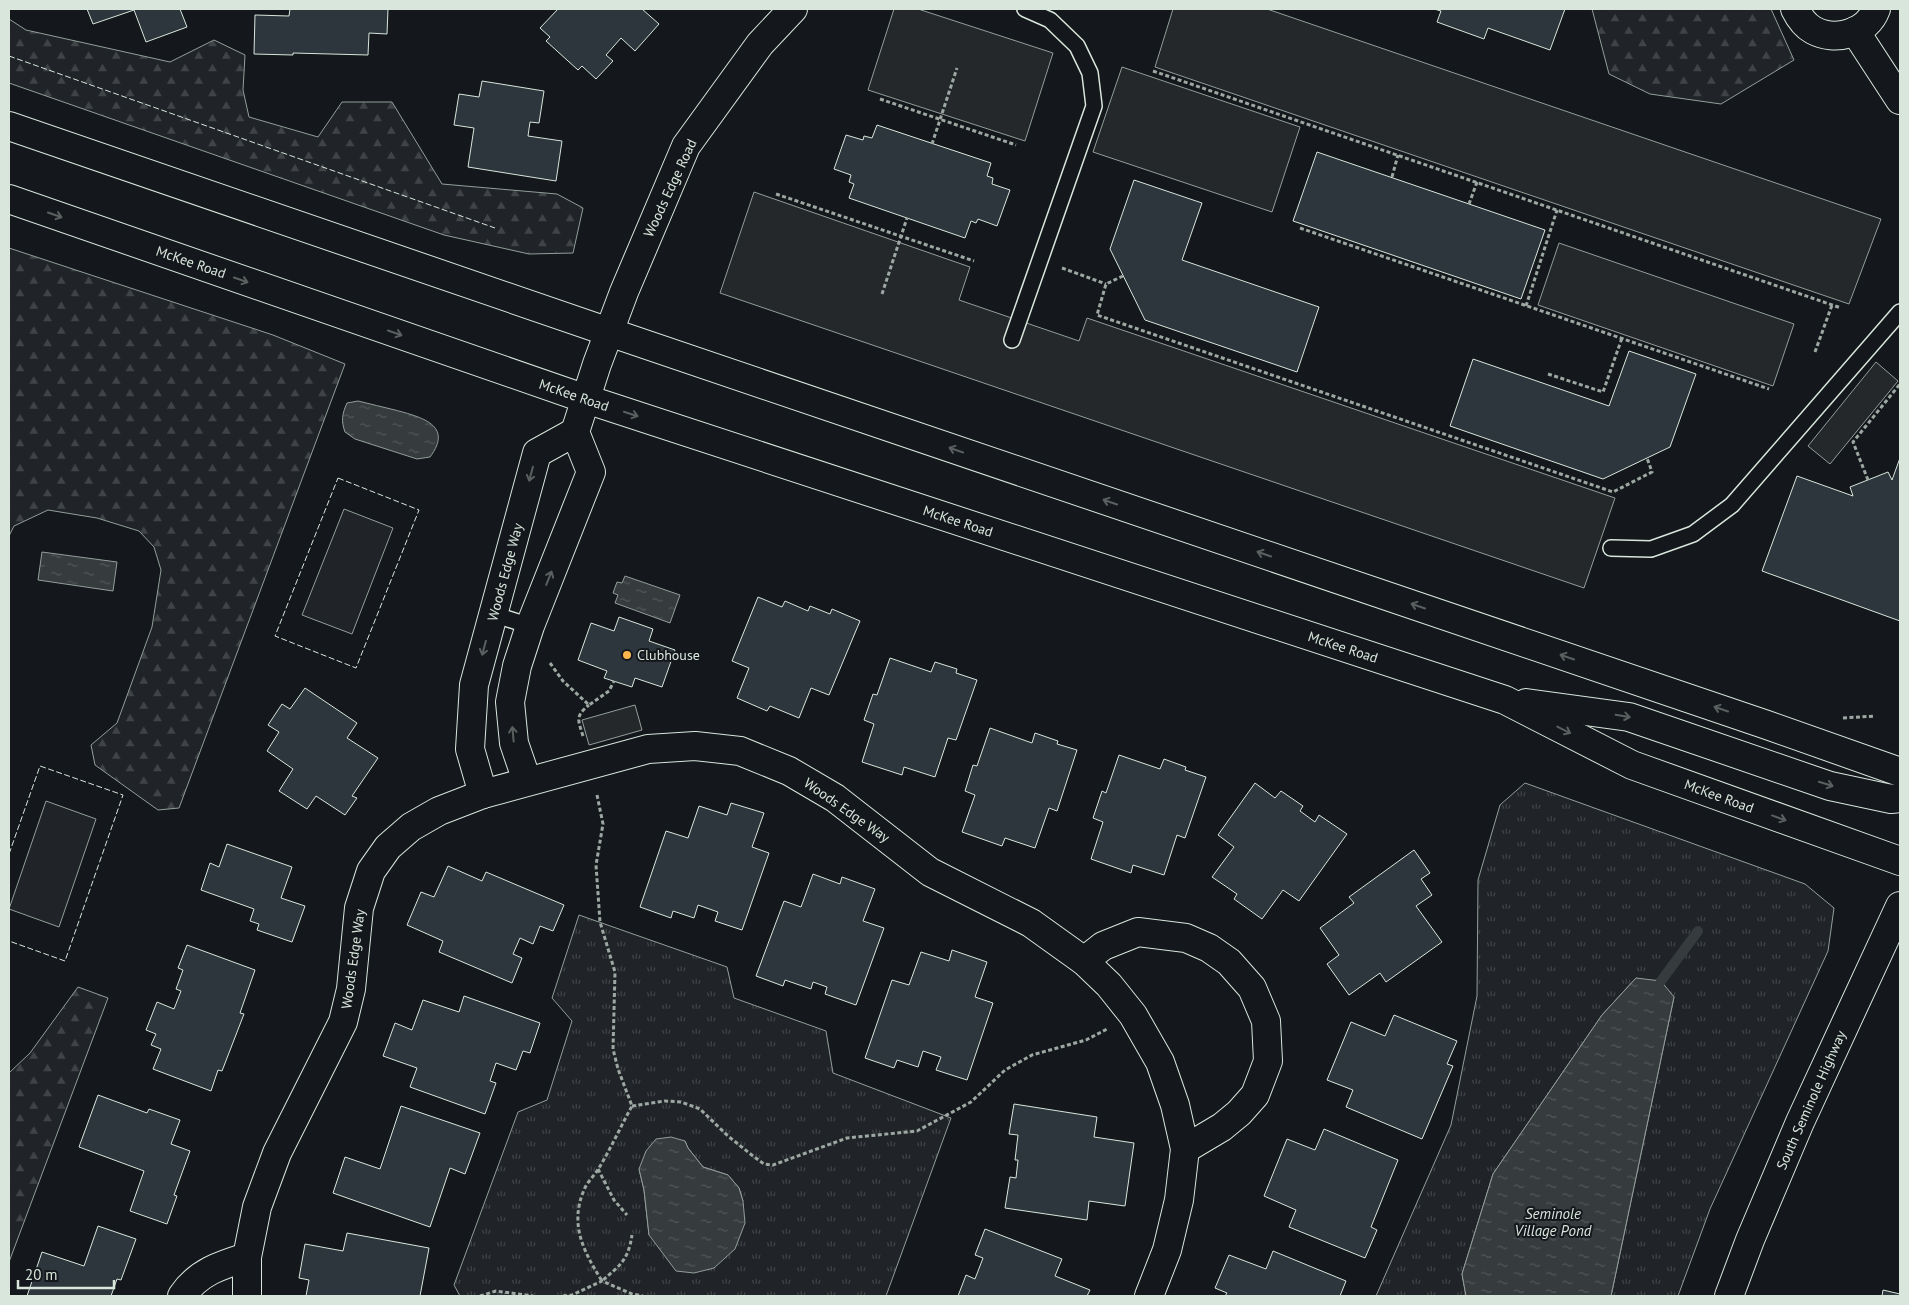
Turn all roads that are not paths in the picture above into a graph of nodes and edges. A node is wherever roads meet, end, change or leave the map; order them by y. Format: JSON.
{"nodes":[{"id":1,"x":793,"y":9,"type":"edge"},
{"id":2,"x":1025,"y":9,"type":"edge"},
{"id":3,"x":1795,"y":9,"type":"edge"},
{"id":4,"x":1876,"y":9,"type":"edge"},
{"id":5,"x":1856,"y":32,"type":"junction"},
{"id":6,"x":1900,"y":100,"type":"edge"},
{"id":7,"x":9,"y":126,"type":"edge"},
{"id":8,"x":9,"y":199,"type":"edge"},
{"id":9,"x":1900,"y":312,"type":"edge"},
{"id":10,"x":609,"y":332,"type":"junction"},
{"id":11,"x":1012,"y":340,"type":"dead end"},
{"id":12,"x":586,"y":399,"type":"junction"},
{"id":13,"x":575,"y":432,"type":"junction"},
{"id":14,"x":1611,"y":548,"type":"dead end"},
{"id":15,"x":494,"y":614,"type":"junction"},
{"id":16,"x":527,"y":638,"type":"junction"},
{"id":17,"x":1505,"y":700,"type":"junction"},
{"id":18,"x":1900,"y":772,"type":"edge"},
{"id":19,"x":526,"y":781,"type":"junction"},
{"id":20,"x":483,"y":794,"type":"junction"},
{"id":21,"x":1900,"y":798,"type":"edge"},
{"id":22,"x":1900,"y":861,"type":"edge"},
{"id":23,"x":1900,"y":906,"type":"edge"},
{"id":24,"x":1084,"y":961,"type":"junction"},
{"id":25,"x":1185,"y":1149,"type":"junction"},
{"id":26,"x":247,"y":1257,"type":"junction"},
{"id":27,"x":182,"y":1296,"type":"edge"},
{"id":28,"x":247,"y":1296,"type":"edge"},
{"id":29,"x":1149,"y":1296,"type":"edge"},
{"id":30,"x":1729,"y":1296,"type":"edge"}],
"edges":[{"from":1,"to":10,"type":"main road","name":"Woods Edge Road"},
{"from":2,"to":11,"type":"lane"},
{"from":3,"to":5,"type":"main road"},
{"from":4,"to":5,"type":"main road"},
{"from":5,"to":6,"type":"main road"},
{"from":7,"to":10,"type":"main road"},
{"from":8,"to":12,"type":"main road","name":"McKee Road","one_way":true},
{"from":9,"to":14,"type":"lane"},
{"from":10,"to":12,"type":"main road","name":"Woods Edge Road"},
{"from":18,"to":10,"type":"main road","one_way":true},
{"from":12,"to":13,"type":"main road"},
{"from":12,"to":17,"type":"main road","name":"McKee Road","one_way":true},
{"from":13,"to":15,"type":"main road","name":"Woods Edge Way","one_way":true},
{"from":16,"to":13,"type":"main road","one_way":true},
{"from":15,"to":16,"type":"lane"},
{"from":15,"to":20,"type":"main road","name":"Woods Edge Way","one_way":true},
{"from":19,"to":16,"type":"main road","one_way":true},
{"from":17,"to":21,"type":"main road","one_way":true},
{"from":17,"to":22,"type":"main road","name":"McKee Road","one_way":true},
{"from":19,"to":20,"type":"main road","name":"Woods Edge Way"},
{"from":19,"to":24,"type":"main road","name":"Woods Edge Way"},
{"from":20,"to":26,"type":"main road","name":"Woods Edge Way"},
{"from":23,"to":30,"type":"main road","name":"South Seminole Highway"},
{"from":24,"to":25,"type":"main road","name":"Woods Edge Way"},
{"from":24,"to":25,"type":"main road"},
{"from":25,"to":29,"type":"main road","name":"Woods Edge Way"},
{"from":26,"to":27,"type":"main road"},
{"from":26,"to":28,"type":"main road","name":"Woods Edge Way"}]}
